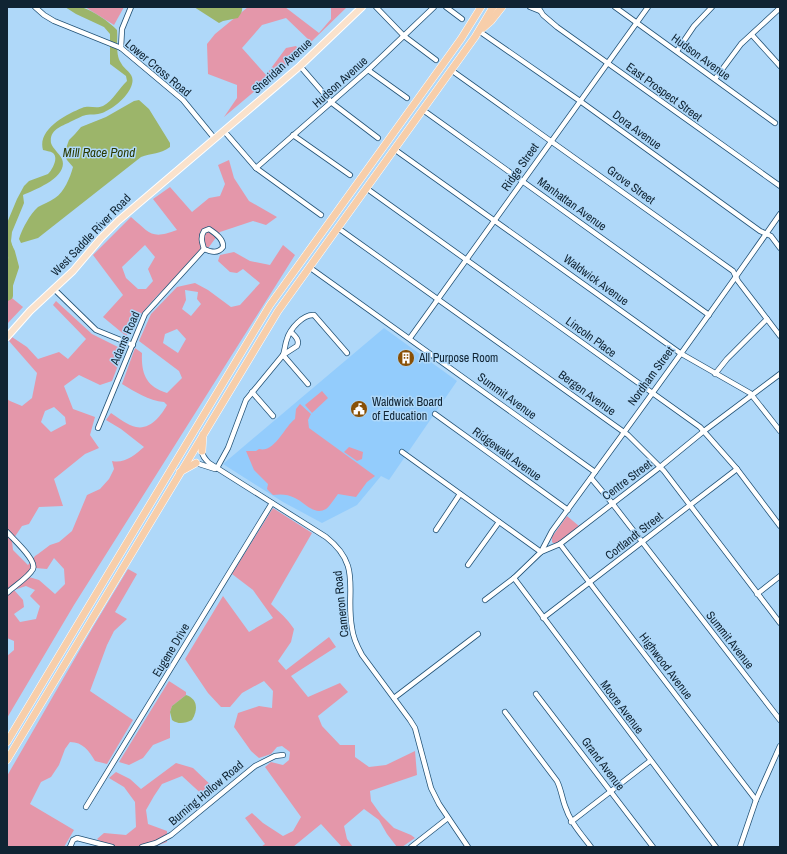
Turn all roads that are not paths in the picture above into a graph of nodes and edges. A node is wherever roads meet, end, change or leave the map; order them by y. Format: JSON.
{"nodes":[{"id":1,"x":35,"y":7,"type":"edge"},
{"id":2,"x":130,"y":7,"type":"edge"},
{"id":3,"x":362,"y":7,"type":"edge"},
{"id":4,"x":376,"y":7,"type":"edge"},
{"id":5,"x":434,"y":7,"type":"edge"},
{"id":6,"x":446,"y":7,"type":"edge"},
{"id":7,"x":476,"y":7,"type":"edge"},
{"id":8,"x":481,"y":7,"type":"edge"},
{"id":9,"x":493,"y":7,"type":"edge"},
{"id":10,"x":502,"y":7,"type":"edge"},
{"id":11,"x":530,"y":7,"type":"edge"},
{"id":12,"x":615,"y":7,"type":"edge"},
{"id":13,"x":648,"y":7,"type":"edge"},
{"id":14,"x":712,"y":7,"type":"edge"},
{"id":15,"x":780,"y":8,"type":"edge"},
{"id":16,"x":539,"y":9,"type":"edge"},
{"id":17,"x":462,"y":18,"type":"dead end"},
{"id":18,"x":637,"y":23,"type":"junction"},
{"id":19,"x":479,"y":31,"type":"junction"},
{"id":20,"x":752,"y":35,"type":"junction"},
{"id":21,"x":404,"y":36,"type":"junction"},
{"id":22,"x":461,"y":39,"type":"junction"},
{"id":23,"x":120,"y":47,"type":"junction"},
{"id":24,"x":677,"y":51,"type":"junction"},
{"id":25,"x":436,"y":60,"type":"dead end"},
{"id":26,"x":608,"y":63,"type":"junction"},
{"id":27,"x":300,"y":66,"type":"junction"},
{"id":28,"x":780,"y":66,"type":"edge"},
{"id":29,"x":368,"y":70,"type":"junction"},
{"id":30,"x":451,"y":70,"type":"junction"},
{"id":31,"x":715,"y":79,"type":"junction"},
{"id":32,"x":407,"y":98,"type":"dead end"},
{"id":33,"x":580,"y":101,"type":"junction"},
{"id":34,"x":332,"y":103,"type":"junction"},
{"id":35,"x":423,"y":110,"type":"junction"},
{"id":36,"x":774,"y":123,"type":"dead end"},
{"id":37,"x":224,"y":131,"type":"junction"},
{"id":38,"x":293,"y":135,"type":"junction"},
{"id":39,"x":378,"y":138,"type":"dead end"},
{"id":40,"x":215,"y":139,"type":"junction"},
{"id":41,"x":551,"y":141,"type":"junction"},
{"id":42,"x":394,"y":149,"type":"junction"},
{"id":43,"x":256,"y":168,"type":"junction"},
{"id":44,"x":350,"y":175,"type":"dead end"},
{"id":45,"x":523,"y":181,"type":"junction"},
{"id":46,"x":780,"y":186,"type":"edge"},
{"id":47,"x":366,"y":188,"type":"junction"},
{"id":48,"x":780,"y":214,"type":"edge"},
{"id":49,"x":321,"y":215,"type":"dead end"},
{"id":50,"x":495,"y":220,"type":"junction"},
{"id":51,"x":338,"y":228,"type":"junction"},
{"id":52,"x":766,"y":234,"type":"junction"},
{"id":53,"x":204,"y":248,"type":"junction"},
{"id":54,"x":780,"y":248,"type":"edge"},
{"id":55,"x":466,"y":260,"type":"junction"},
{"id":56,"x":309,"y":267,"type":"junction"},
{"id":57,"x":736,"y":277,"type":"junction"},
{"id":58,"x":54,"y":289,"type":"junction"},
{"id":59,"x":438,"y":299,"type":"junction"},
{"id":60,"x":709,"y":315,"type":"junction"},
{"id":61,"x":767,"y":319,"type":"junction"},
{"id":62,"x":291,"y":332,"type":"junction"},
{"id":63,"x":780,"y":336,"type":"edge"},
{"id":64,"x":7,"y":337,"type":"edge"},
{"id":65,"x":410,"y":338,"type":"junction"},
{"id":66,"x":133,"y":345,"type":"junction"},
{"id":67,"x":347,"y":353,"type":"dead end"},
{"id":68,"x":680,"y":353,"type":"junction"},
{"id":69,"x":283,"y":355,"type":"junction"},
{"id":70,"x":715,"y":374,"type":"junction"},
{"id":71,"x":780,"y":374,"type":"edge"},
{"id":72,"x":308,"y":384,"type":"dead end"},
{"id":73,"x":252,"y":392,"type":"junction"},
{"id":74,"x":652,"y":393,"type":"junction"},
{"id":75,"x":752,"y":396,"type":"junction"},
{"id":76,"x":435,"y":414,"type":"dead end"},
{"id":77,"x":273,"y":416,"type":"dead end"},
{"id":78,"x":98,"y":428,"type":"dead end"},
{"id":79,"x":704,"y":430,"type":"junction"},
{"id":80,"x":780,"y":431,"type":"edge"},
{"id":81,"x":624,"y":432,"type":"junction"},
{"id":82,"x":203,"y":434,"type":"junction"},
{"id":83,"x":202,"y":451,"type":"joint"},
{"id":84,"x":402,"y":452,"type":"dead end"},
{"id":85,"x":196,"y":463,"type":"joint"},
{"id":86,"x":660,"y":467,"type":"junction"},
{"id":87,"x":217,"y":468,"type":"junction"},
{"id":88,"x":736,"y":469,"type":"junction"},
{"id":89,"x":180,"y":472,"type":"junction"},
{"id":90,"x":595,"y":472,"type":"junction"},
{"id":91,"x":591,"y":478,"type":"junction"},
{"id":92,"x":460,"y":494,"type":"junction"},
{"id":93,"x":272,"y":503,"type":"junction"},
{"id":94,"x":612,"y":503,"type":"junction"},
{"id":95,"x":690,"y":505,"type":"junction"},
{"id":96,"x":568,"y":510,"type":"junction"},
{"id":97,"x":499,"y":522,"type":"junction"},
{"id":98,"x":780,"y":526,"type":"edge"},
{"id":99,"x":436,"y":530,"type":"dead end"},
{"id":100,"x":7,"y":532,"type":"edge"},
{"id":101,"x":642,"y":542,"type":"junction"},
{"id":102,"x":560,"y":544,"type":"junction"},
{"id":103,"x":541,"y":552,"type":"junction"},
{"id":104,"x":468,"y":565,"type":"dead end"},
{"id":105,"x":780,"y":576,"type":"edge"},
{"id":106,"x":514,"y":578,"type":"junction"},
{"id":107,"x":590,"y":583,"type":"junction"},
{"id":108,"x":7,"y":593,"type":"edge"},
{"id":109,"x":757,"y":594,"type":"junction"},
{"id":110,"x":485,"y":600,"type":"dead end"},
{"id":111,"x":543,"y":618,"type":"junction"},
{"id":112,"x":780,"y":623,"type":"edge"},
{"id":113,"x":478,"y":634,"type":"dead end"},
{"id":114,"x":536,"y":694,"type":"dead end"},
{"id":115,"x":394,"y":698,"type":"junction"},
{"id":116,"x":505,"y":712,"type":"dead end"},
{"id":117,"x":780,"y":720,"type":"edge"},
{"id":118,"x":7,"y":742,"type":"edge"},
{"id":119,"x":780,"y":746,"type":"edge"},
{"id":120,"x":283,"y":755,"type":"dead end"},
{"id":121,"x":778,"y":755,"type":"edge"},
{"id":122,"x":7,"y":760,"type":"edge"},
{"id":123,"x":650,"y":762,"type":"junction"},
{"id":124,"x":611,"y":792,"type":"junction"},
{"id":125,"x":756,"y":800,"type":"junction"},
{"id":126,"x":86,"y":807,"type":"dead end"},
{"id":127,"x":448,"y":818,"type":"junction"},
{"id":128,"x":572,"y":822,"type":"junction"},
{"id":129,"x":70,"y":847,"type":"edge"},
{"id":130,"x":112,"y":847,"type":"edge"},
{"id":131,"x":142,"y":847,"type":"edge"},
{"id":132,"x":411,"y":847,"type":"edge"},
{"id":133,"x":468,"y":847,"type":"edge"},
{"id":134,"x":591,"y":847,"type":"edge"},
{"id":135,"x":653,"y":847,"type":"edge"},
{"id":136,"x":716,"y":847,"type":"edge"},
{"id":137,"x":740,"y":847,"type":"edge"}],
"edges":[{"from":1,"to":23,"type":"street","name":"Lower Cross Road"},
{"from":2,"to":23,"type":"street"},
{"from":3,"to":27,"type":"main road","name":"Sheridan Avenue"},
{"from":4,"to":21,"type":"street"},
{"from":5,"to":21,"type":"street","name":"Hudson Avenue"},
{"from":6,"to":17,"type":"street"},
{"from":7,"to":22,"type":"highway"},
{"from":8,"to":22,"type":"highway"},
{"from":9,"to":19,"type":"highway"},
{"from":10,"to":19,"type":"highway"},
{"from":11,"to":16,"type":"street","name":"East Prospect Street"},
{"from":12,"to":18,"type":"street","name":"Hudson Avenue"},
{"from":13,"to":18,"type":"street","name":"Ridge Street"},
{"from":14,"to":24,"type":"street"},
{"from":15,"to":20,"type":"street"},
{"from":16,"to":26,"type":"street","name":"East Prospect Street"},
{"from":18,"to":24,"type":"street","name":"Hudson Avenue"},
{"from":18,"to":26,"type":"street","name":"Ridge Street"},
{"from":19,"to":30,"type":"highway"},
{"from":19,"to":33,"type":"street","name":"Dora Avenue"},
{"from":20,"to":28,"type":"street"},
{"from":20,"to":31,"type":"street"},
{"from":21,"to":25,"type":"street"},
{"from":21,"to":29,"type":"street","name":"Hudson Avenue"},
{"from":22,"to":118,"type":"highway"},
{"from":23,"to":40,"type":"street","name":"Lower Cross Road"},
{"from":24,"to":31,"type":"street","name":"Hudson Avenue"},
{"from":26,"to":33,"type":"street","name":"Ridge Street"},
{"from":26,"to":46,"type":"street","name":"East Prospect Street"},
{"from":27,"to":34,"type":"street"},
{"from":27,"to":37,"type":"main road","name":"Sheridan Avenue"},
{"from":29,"to":32,"type":"street"},
{"from":29,"to":34,"type":"street","name":"Hudson Avenue"},
{"from":30,"to":35,"type":"highway"},
{"from":30,"to":41,"type":"street","name":"Grove Street"},
{"from":31,"to":36,"type":"street","name":"Hudson Avenue"},
{"from":33,"to":41,"type":"street","name":"Ridge Street"},
{"from":33,"to":52,"type":"street","name":"Dora Avenue"},
{"from":34,"to":38,"type":"street","name":"Hudson Avenue"},
{"from":34,"to":39,"type":"street"},
{"from":35,"to":42,"type":"highway"},
{"from":35,"to":45,"type":"street","name":"Manhattan Avenue"},
{"from":37,"to":40,"type":"main road","name":"Sheridan Avenue"},
{"from":37,"to":43,"type":"street"},
{"from":38,"to":43,"type":"street","name":"Hudson Avenue"},
{"from":38,"to":44,"type":"street"},
{"from":40,"to":58,"type":"main road","name":"West Saddle River Road"},
{"from":41,"to":45,"type":"street","name":"Ridge Street"},
{"from":41,"to":57,"type":"street","name":"Grove Street"},
{"from":42,"to":47,"type":"highway"},
{"from":42,"to":50,"type":"street","name":"Waldwick Avenue"},
{"from":43,"to":49,"type":"street"},
{"from":45,"to":50,"type":"street","name":"Ridge Street"},
{"from":45,"to":60,"type":"street","name":"Manhattan Avenue"},
{"from":47,"to":51,"type":"highway"},
{"from":47,"to":55,"type":"street","name":"Lincoln Place"},
{"from":48,"to":52,"type":"street","name":"Nordham Street"},
{"from":50,"to":55,"type":"street","name":"Ridge Street"},
{"from":50,"to":68,"type":"street","name":"Waldwick Avenue"},
{"from":51,"to":56,"type":"highway"},
{"from":51,"to":59,"type":"street","name":"Bergen Avenue"},
{"from":52,"to":54,"type":"street","name":"Dora Avenue"},
{"from":52,"to":57,"type":"street","name":"Nordham Street"},
{"from":53,"to":53,"type":"street"},
{"from":53,"to":66,"type":"street","name":"Adams Road"},
{"from":55,"to":59,"type":"street","name":"Ridge Street"},
{"from":55,"to":74,"type":"street","name":"Lincoln Place"},
{"from":56,"to":65,"type":"street","name":"Summit Avenue"},
{"from":56,"to":82,"type":"highway"},
{"from":57,"to":60,"type":"street","name":"Nordham Street"},
{"from":57,"to":61,"type":"street","name":"Grove Street"},
{"from":58,"to":64,"type":"main road","name":"West Saddle River Road"},
{"from":58,"to":66,"type":"street"},
{"from":59,"to":65,"type":"street","name":"Ridge Street"},
{"from":59,"to":81,"type":"street","name":"Bergen Avenue"},
{"from":60,"to":68,"type":"street","name":"Nordham Street"},
{"from":61,"to":63,"type":"street","name":"Grove Street"},
{"from":61,"to":70,"type":"street"},
{"from":62,"to":67,"type":"street"},
{"from":62,"to":69,"type":"street"},
{"from":62,"to":69,"type":"street"},
{"from":65,"to":90,"type":"street","name":"Summit Avenue"},
{"from":66,"to":78,"type":"street","name":"Adams Road"},
{"from":68,"to":70,"type":"street","name":"Waldwick Avenue"},
{"from":68,"to":74,"type":"street","name":"Nordham Street"},
{"from":69,"to":72,"type":"street"},
{"from":69,"to":73,"type":"street"},
{"from":70,"to":75,"type":"street","name":"Waldwick Avenue"},
{"from":71,"to":75,"type":"street","name":"Centre Street"},
{"from":73,"to":77,"type":"street"},
{"from":73,"to":87,"type":"street"},
{"from":74,"to":79,"type":"street","name":"Lincoln Place"},
{"from":74,"to":81,"type":"street","name":"Nordham Street"},
{"from":75,"to":79,"type":"street","name":"Centre Street"},
{"from":75,"to":80,"type":"street","name":"Waldwick Avenue"},
{"from":76,"to":96,"type":"street","name":"Ridgewald Avenue"},
{"from":79,"to":86,"type":"street","name":"Centre Street"},
{"from":79,"to":88,"type":"street","name":"Lincoln Place"},
{"from":81,"to":86,"type":"street","name":"Bergen Avenue"},
{"from":81,"to":90,"type":"street","name":"Nordham Street"},
{"from":82,"to":83,"type":"highway"},
{"from":82,"to":89,"type":"highway"},
{"from":83,"to":87,"type":"street","name":"Cameron Road"},
{"from":84,"to":92,"type":"street"},
{"from":85,"to":87,"type":"street","name":"Cameron Road"},
{"from":85,"to":89,"type":"highway"},
{"from":86,"to":94,"type":"street","name":"Centre Street"},
{"from":86,"to":95,"type":"street","name":"Bergen Avenue"},
{"from":87,"to":93,"type":"street","name":"Cameron Road"},
{"from":88,"to":95,"type":"street","name":"Cortlandt Street"},
{"from":88,"to":98,"type":"street","name":"Lincoln Place"},
{"from":89,"to":122,"type":"highway"},
{"from":90,"to":91,"type":"street","name":"Nordham Street"},
{"from":91,"to":94,"type":"street","name":"Summit Avenue"},
{"from":91,"to":96,"type":"street","name":"Nordham Street"},
{"from":92,"to":97,"type":"street"},
{"from":92,"to":99,"type":"street"},
{"from":93,"to":115,"type":"street","name":"Cameron Road"},
{"from":93,"to":126,"type":"street","name":"Eugene Drive"},
{"from":94,"to":101,"type":"street","name":"Summit Avenue"},
{"from":94,"to":102,"type":"street","name":"Centre Street"},
{"from":95,"to":101,"type":"street","name":"Cortlandt Street"},
{"from":95,"to":109,"type":"street","name":"Bergen Avenue"},
{"from":96,"to":103,"type":"street","name":"Nordham Street"},
{"from":97,"to":103,"type":"street"},
{"from":97,"to":104,"type":"street"},
{"from":100,"to":108,"type":"street"},
{"from":101,"to":107,"type":"street","name":"Cortlandt Street"},
{"from":101,"to":117,"type":"street","name":"Summit Avenue"},
{"from":102,"to":103,"type":"street","name":"Centre Street"},
{"from":102,"to":107,"type":"street","name":"Highwood Avenue"},
{"from":103,"to":106,"type":"street","name":"Centre Street"},
{"from":105,"to":109,"type":"street"},
{"from":106,"to":110,"type":"street","name":"Centre Street"},
{"from":106,"to":111,"type":"street","name":"Moore Avenue"},
{"from":107,"to":111,"type":"street","name":"Cortlandt Street"},
{"from":107,"to":125,"type":"street","name":"Highwood Avenue"},
{"from":109,"to":112,"type":"street","name":"Bergen Avenue"},
{"from":111,"to":123,"type":"street","name":"Moore Avenue"},
{"from":113,"to":115,"type":"street"},
{"from":114,"to":124,"type":"street","name":"Grand Avenue"},
{"from":115,"to":127,"type":"street","name":"Cameron Road"},
{"from":116,"to":128,"type":"street"},
{"from":119,"to":121,"type":"street"},
{"from":120,"to":131,"type":"street","name":"Burning Hollow Road"},
{"from":121,"to":125,"type":"street"},
{"from":123,"to":124,"type":"street"},
{"from":123,"to":136,"type":"street","name":"Moore Avenue"},
{"from":124,"to":128,"type":"street"},
{"from":124,"to":135,"type":"street","name":"Grand Avenue"},
{"from":125,"to":137,"type":"street"},
{"from":127,"to":132,"type":"street"},
{"from":127,"to":133,"type":"street","name":"Cameron Road"},
{"from":128,"to":134,"type":"street"},
{"from":129,"to":130,"type":"street"}]}
